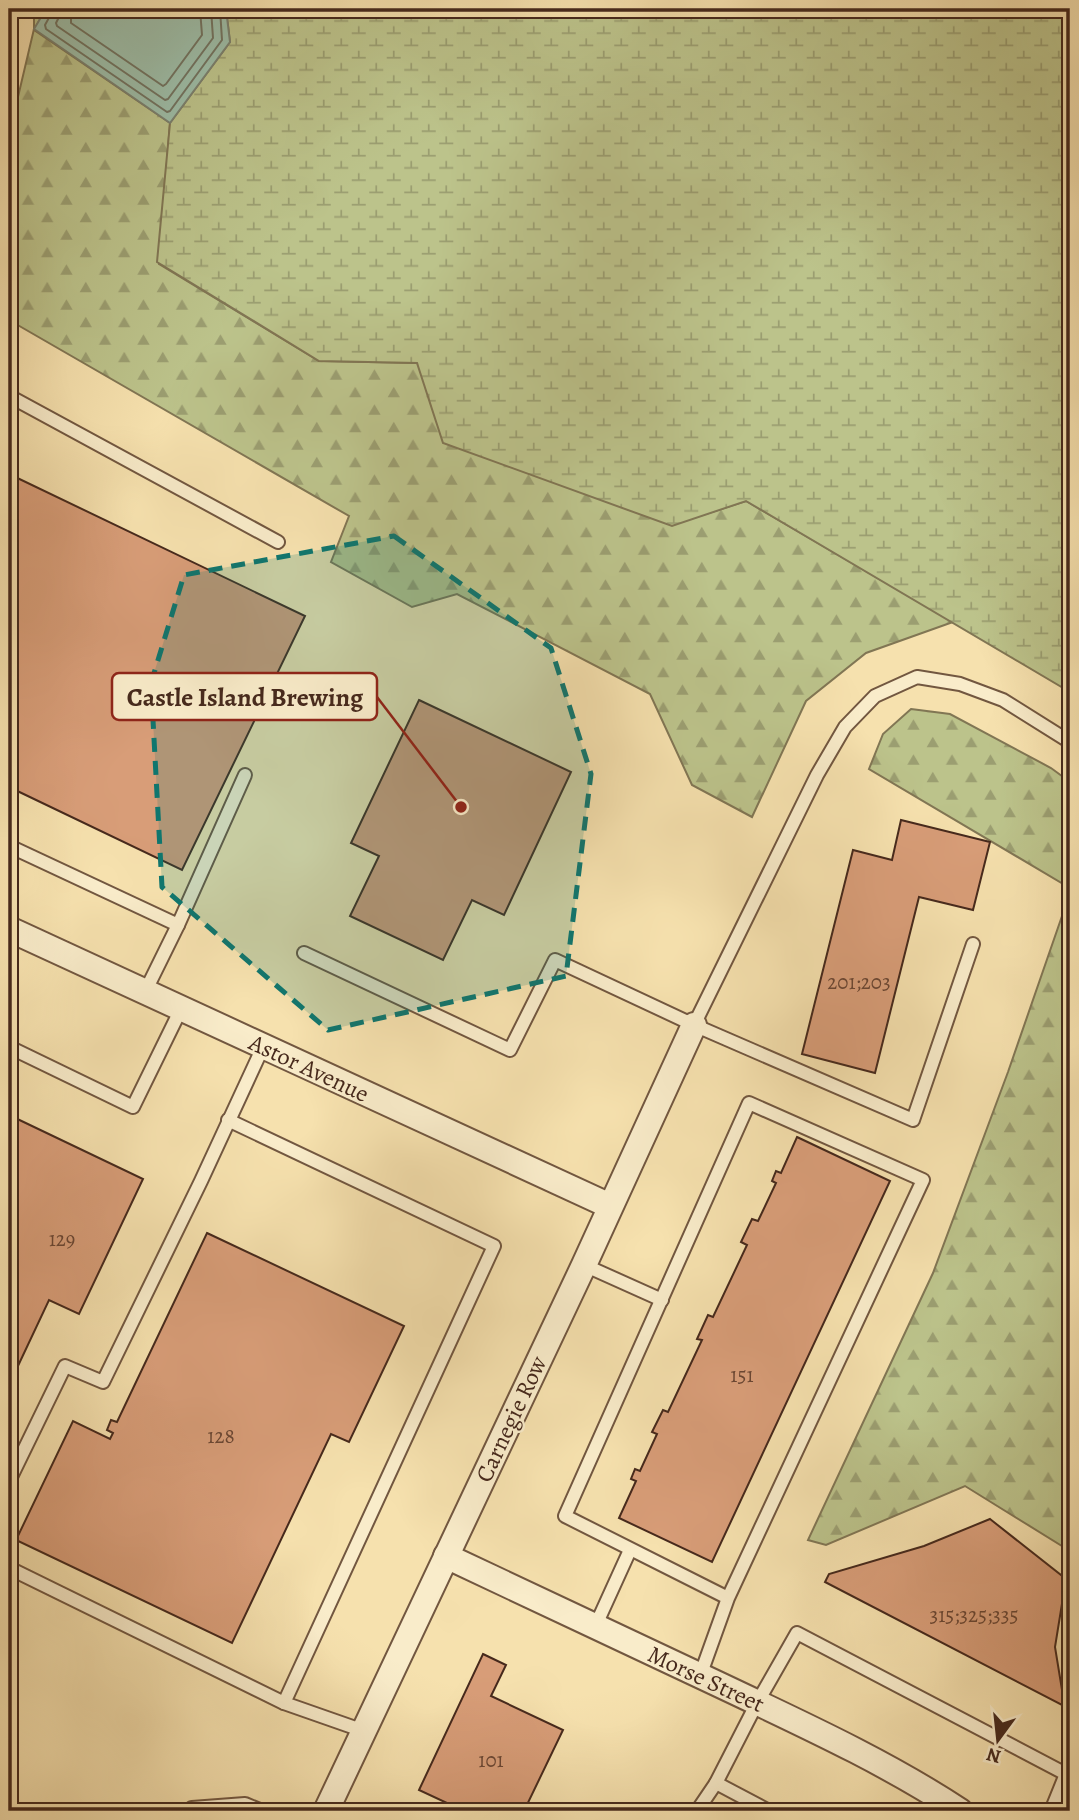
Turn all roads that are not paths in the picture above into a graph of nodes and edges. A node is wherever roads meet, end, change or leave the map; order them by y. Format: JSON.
{"nodes":[{"id":1,"x":9,"y":396,"type":"edge"},
{"id":2,"x":278,"y":542,"type":"dead end"},
{"id":3,"x":1070,"y":741,"type":"edge"},
{"id":4,"x":245,"y":775,"type":"dead end"},
{"id":5,"x":9,"y":846,"type":"edge"},
{"id":6,"x":178,"y":925,"type":"junction"},
{"id":7,"x":9,"y":929,"type":"edge"},
{"id":8,"x":973,"y":944,"type":"dead end"},
{"id":9,"x":304,"y":953,"type":"dead end"},
{"id":10,"x":145,"y":992,"type":"junction"},
{"id":11,"x":181,"y":1009,"type":"junction"},
{"id":12,"x":694,"y":1025,"type":"junction"},
{"id":13,"x":9,"y":1047,"type":"edge"},
{"id":14,"x":263,"y":1047,"type":"junction"},
{"id":15,"x":228,"y":1119,"type":"junction"},
{"id":16,"x":610,"y":1206,"type":"junction"},
{"id":17,"x":584,"y":1265,"type":"junction"},
{"id":18,"x":662,"y":1300,"type":"junction"},
{"id":19,"x":9,"y":1481,"type":"edge"},
{"id":20,"x":630,"y":1549,"type":"junction"},
{"id":21,"x":446,"y":1556,"type":"junction"},
{"id":22,"x":9,"y":1568,"type":"edge"},
{"id":23,"x":728,"y":1598,"type":"junction"},
{"id":24,"x":595,"y":1627,"type":"junction"},
{"id":25,"x":700,"y":1676,"type":"junction"},
{"id":26,"x":284,"y":1703,"type":"junction"},
{"id":27,"x":757,"y":1703,"type":"junction"},
{"id":28,"x":364,"y":1731,"type":"junction"},
{"id":29,"x":716,"y":1783,"type":"junction"},
{"id":30,"x":244,"y":1807,"type":"edge"},
{"id":31,"x":191,"y":1811,"type":"edge"},
{"id":32,"x":262,"y":1811,"type":"edge"},
{"id":33,"x":326,"y":1811,"type":"edge"},
{"id":34,"x":697,"y":1811,"type":"edge"},
{"id":35,"x":769,"y":1811,"type":"edge"},
{"id":36,"x":960,"y":1811,"type":"edge"},
{"id":37,"x":1051,"y":1811,"type":"edge"}],
"edges":[{"from":1,"to":2,"type":"lane"},
{"from":3,"to":12,"type":"lane"},
{"from":4,"to":6,"type":"lane"},
{"from":5,"to":6,"type":"lane"},
{"from":6,"to":10,"type":"lane"},
{"from":7,"to":10,"type":"street","name":"Astor Avenue"},
{"from":8,"to":12,"type":"lane"},
{"from":9,"to":12,"type":"lane"},
{"from":10,"to":11,"type":"street","name":"Astor Avenue"},
{"from":11,"to":13,"type":"lane"},
{"from":11,"to":14,"type":"street","name":"Astor Avenue"},
{"from":12,"to":16,"type":"street","name":"Carnegie Row"},
{"from":14,"to":15,"type":"lane"},
{"from":14,"to":16,"type":"street","name":"Astor Avenue"},
{"from":15,"to":19,"type":"lane"},
{"from":15,"to":26,"type":"lane"},
{"from":16,"to":17,"type":"street","name":"Carnegie Row"},
{"from":17,"to":18,"type":"lane"},
{"from":17,"to":21,"type":"street","name":"Carnegie Row"},
{"from":18,"to":20,"type":"lane"},
{"from":18,"to":23,"type":"lane"},
{"from":20,"to":23,"type":"lane"},
{"from":20,"to":24,"type":"lane"},
{"from":21,"to":24,"type":"street","name":"Morse Street"},
{"from":21,"to":28,"type":"street","name":"Carnegie Row"},
{"from":22,"to":26,"type":"lane"},
{"from":23,"to":25,"type":"lane"},
{"from":24,"to":25,"type":"street","name":"Morse Street"},
{"from":25,"to":27,"type":"street","name":"Morse Street"},
{"from":26,"to":28,"type":"lane"},
{"from":27,"to":29,"type":"lane"},
{"from":27,"to":36,"type":"street","name":"Morse Street"},
{"from":27,"to":37,"type":"lane"},
{"from":28,"to":33,"type":"street","name":"Carnegie Row"},
{"from":29,"to":34,"type":"lane"},
{"from":29,"to":35,"type":"lane"},
{"from":30,"to":31,"type":"lane"},
{"from":30,"to":32,"type":"lane"}]}
